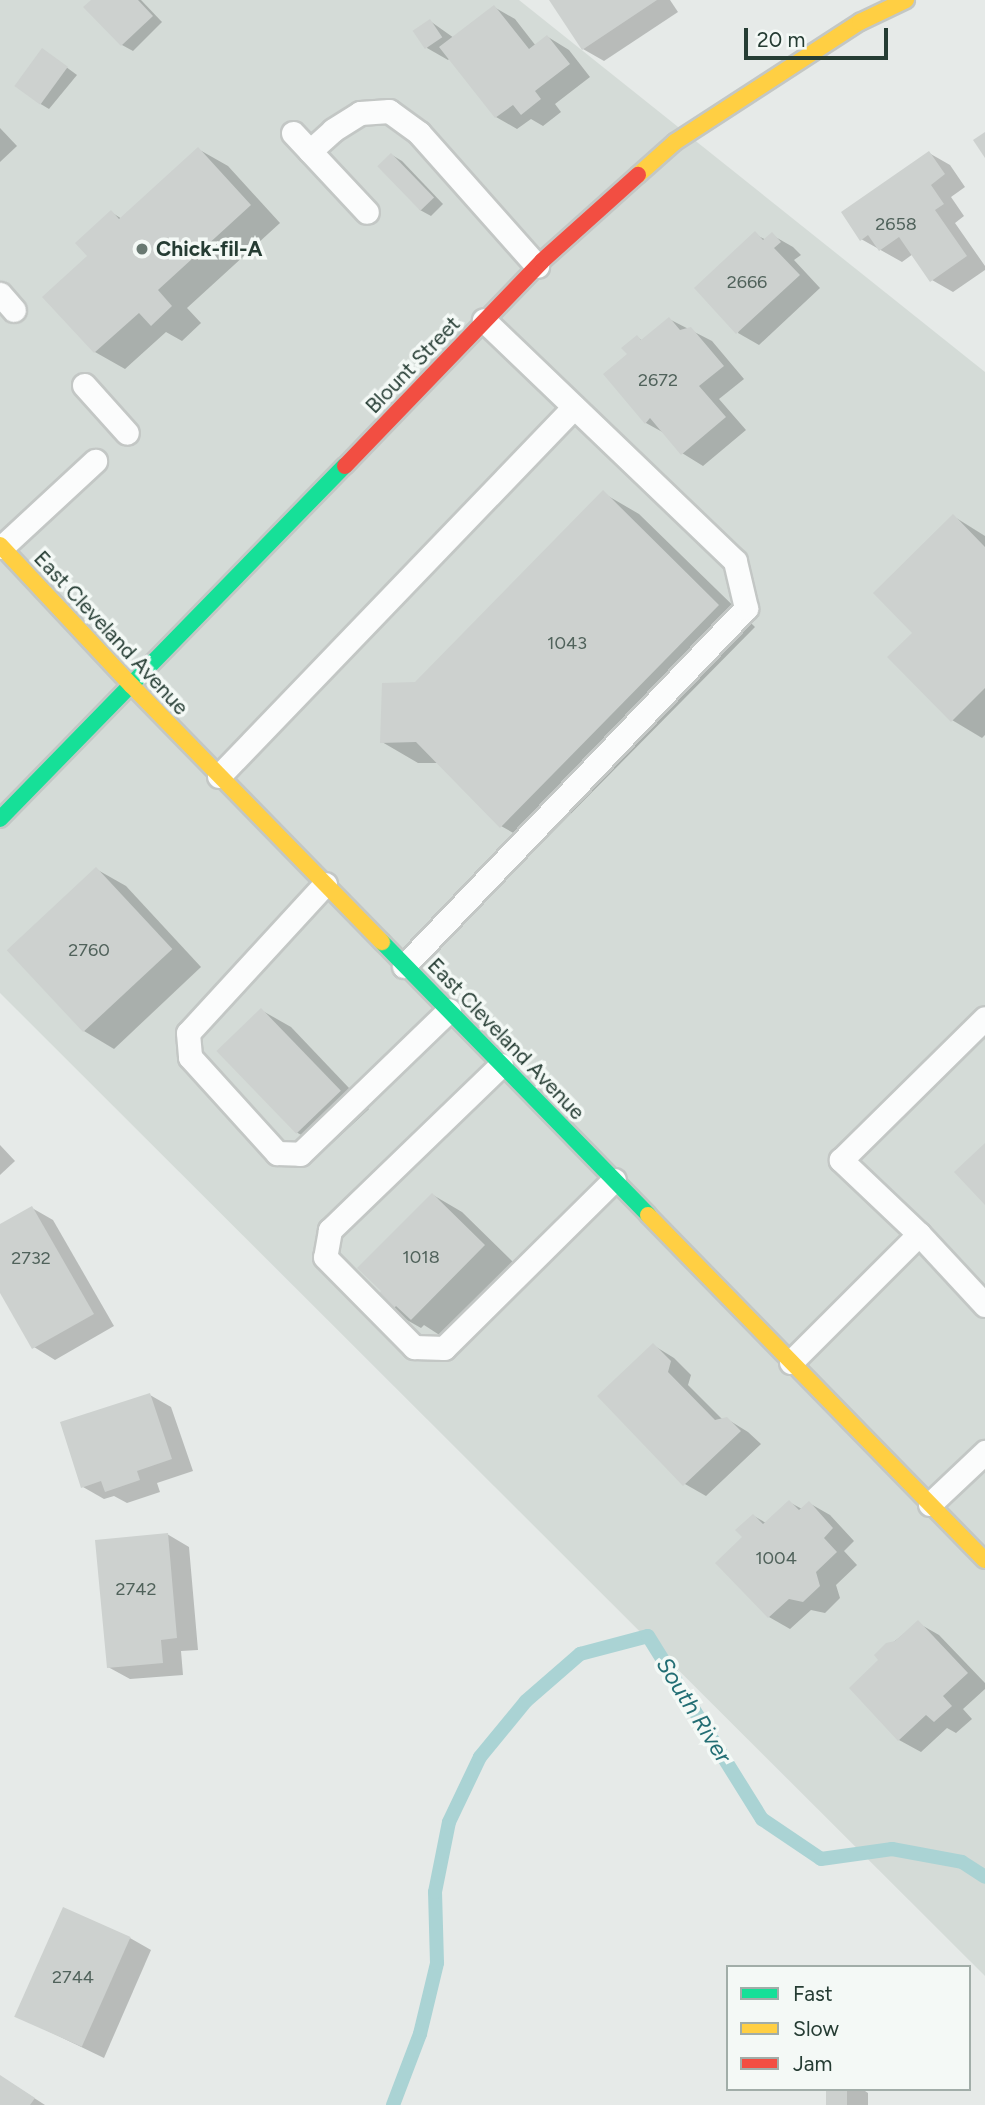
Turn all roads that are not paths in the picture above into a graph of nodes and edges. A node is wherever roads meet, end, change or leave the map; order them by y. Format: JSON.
{"nodes":[{"id":1,"x":906,"y":0,"type":"edge"},
{"id":2,"x":293,"y":133,"type":"dead end"},
{"id":3,"x":310,"y":151,"type":"junction"},
{"id":4,"x":367,"y":212,"type":"dead end"},
{"id":5,"x":537,"y":266,"type":"junction"},
{"id":6,"x":484,"y":320,"type":"junction"},
{"id":7,"x":84,"y":386,"type":"dead end"},
{"id":8,"x":575,"y":407,"type":"junction"},
{"id":9,"x":127,"y":433,"type":"dead end"},
{"id":10,"x":95,"y":461,"type":"dead end"},
{"id":11,"x":1,"y":546,"type":"edge"},
{"id":12,"x":132,"y":686,"type":"junction"},
{"id":13,"x":219,"y":776,"type":"junction"},
{"id":14,"x":0,"y":820,"type":"edge"},
{"id":15,"x":325,"y":884,"type":"junction"},
{"id":16,"x":404,"y":966,"type":"junction"},
{"id":17,"x":449,"y":1010,"type":"junction"},
{"id":18,"x":985,"y":1018,"type":"edge"},
{"id":19,"x":501,"y":1065,"type":"junction"},
{"id":20,"x":614,"y":1180,"type":"junction"},
{"id":21,"x":919,"y":1234,"type":"junction"},
{"id":22,"x":985,"y":1305,"type":"edge"},
{"id":23,"x":791,"y":1362,"type":"junction"},
{"id":24,"x":985,"y":1452,"type":"edge"},
{"id":25,"x":930,"y":1504,"type":"junction"},
{"id":26,"x":985,"y":1560,"type":"edge"}],
"edges":[{"from":1,"to":5,"type":"main road","name":"Blount Street"},
{"from":2,"to":3,"type":"lane"},
{"from":3,"to":4,"type":"lane"},
{"from":3,"to":5,"type":"lane"},
{"from":5,"to":6,"type":"main road","name":"Blount Street"},
{"from":6,"to":8,"type":"lane"},
{"from":6,"to":12,"type":"main road","name":"Blount Street"},
{"from":7,"to":9,"type":"lane"},
{"from":8,"to":13,"type":"lane"},
{"from":8,"to":16,"type":"lane"},
{"from":10,"to":11,"type":"lane"},
{"from":11,"to":12,"type":"main road","name":"East Cleveland Avenue"},
{"from":12,"to":13,"type":"main road","name":"East Cleveland Avenue"},
{"from":12,"to":14,"type":"main road","name":"Blount Street"},
{"from":13,"to":15,"type":"main road","name":"East Cleveland Avenue"},
{"from":15,"to":16,"type":"main road","name":"East Cleveland Avenue"},
{"from":15,"to":17,"type":"lane"},
{"from":16,"to":17,"type":"main road","name":"East Cleveland Avenue"},
{"from":17,"to":19,"type":"main road","name":"East Cleveland Avenue"},
{"from":18,"to":21,"type":"lane"},
{"from":19,"to":20,"type":"main road","name":"East Cleveland Avenue"},
{"from":19,"to":20,"type":"lane"},
{"from":20,"to":23,"type":"main road","name":"East Cleveland Avenue"},
{"from":21,"to":22,"type":"lane"},
{"from":21,"to":23,"type":"lane"},
{"from":23,"to":25,"type":"main road","name":"East Cleveland Avenue"},
{"from":24,"to":25,"type":"lane"},
{"from":25,"to":26,"type":"main road","name":"East Cleveland Avenue"}]}
